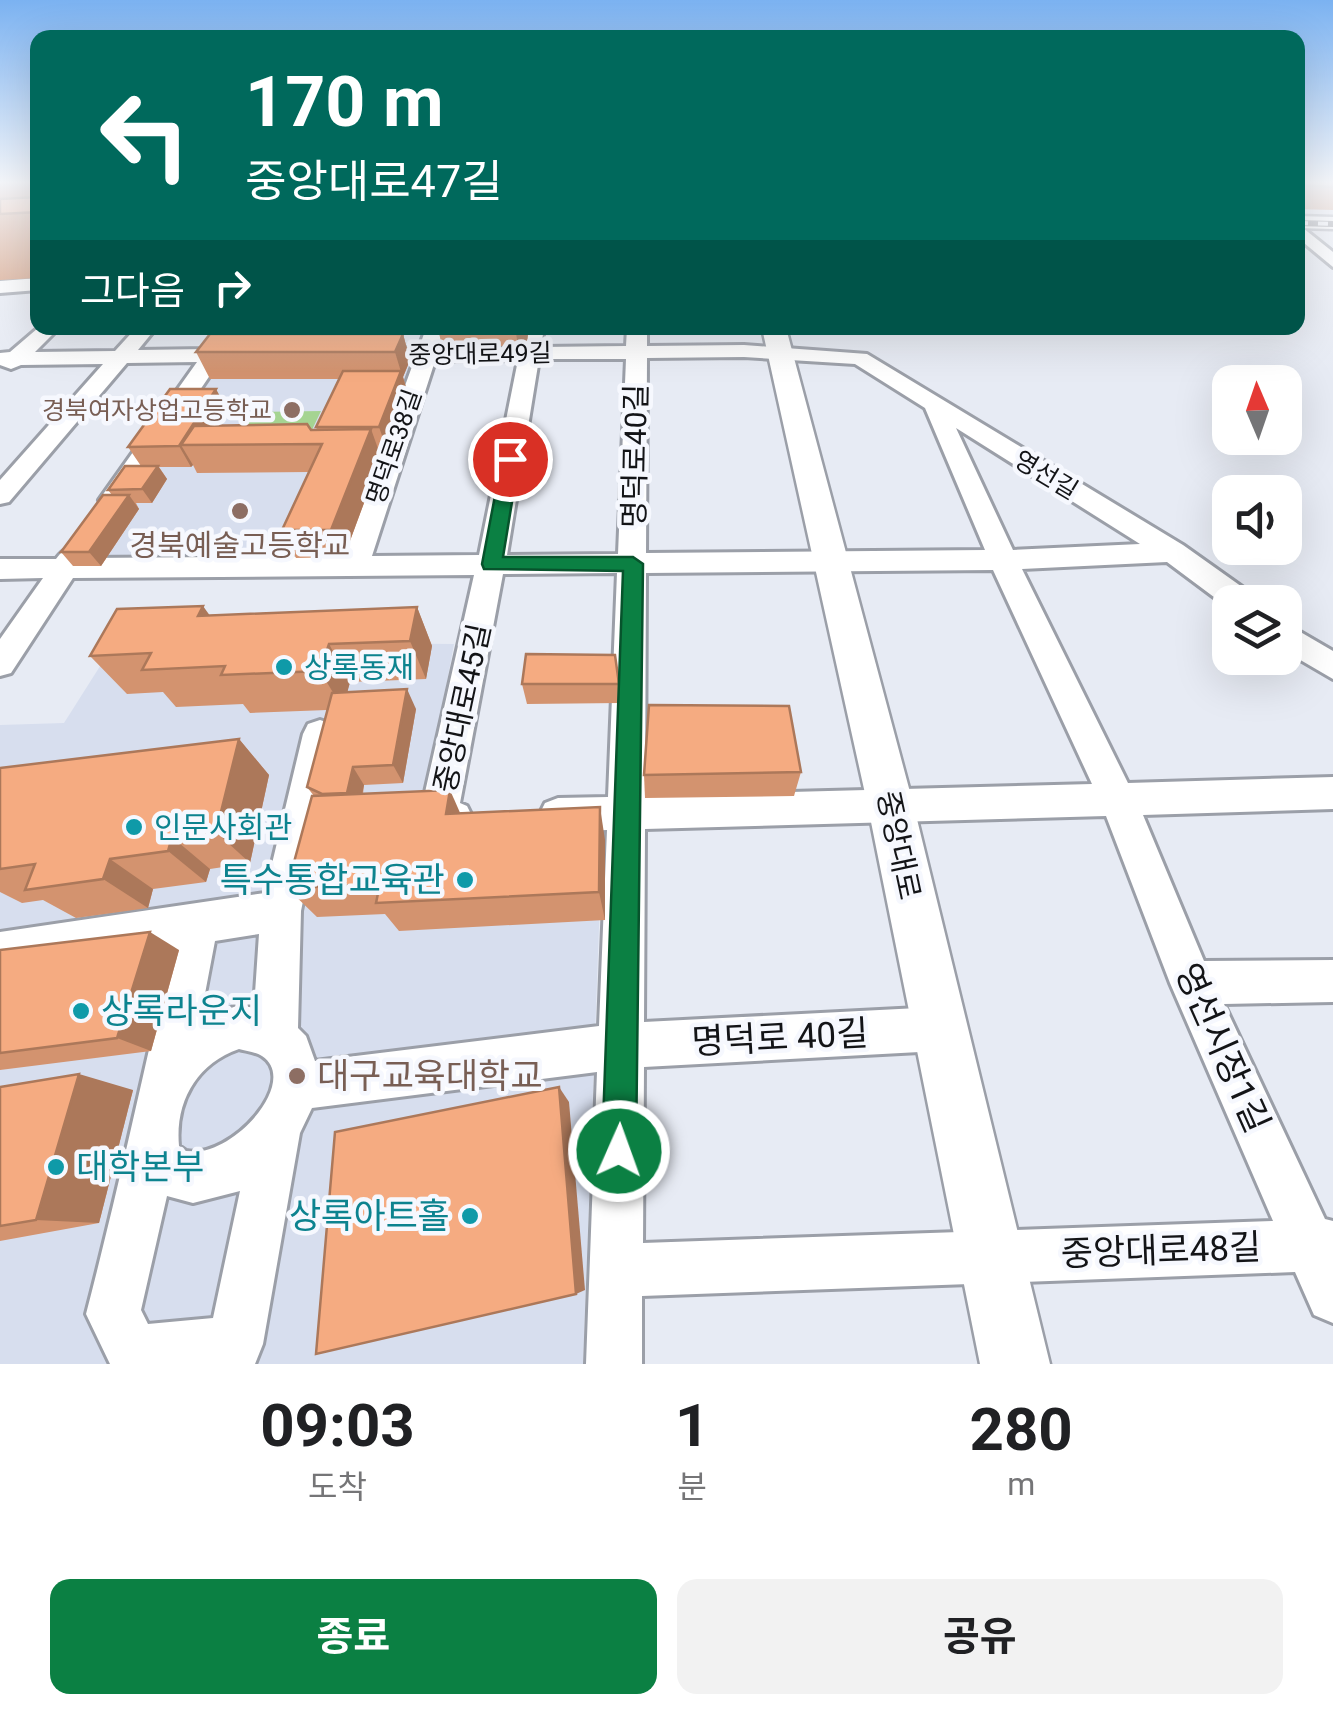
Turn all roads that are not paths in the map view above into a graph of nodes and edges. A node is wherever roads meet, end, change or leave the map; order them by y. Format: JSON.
{"nodes":[{"id":1,"x":30,"y":284,"type":"edge"},
{"id":2,"x":0,"y":286,"type":"edge"},
{"id":3,"x":40,"y":335,"type":"edge"},
{"id":4,"x":140,"y":335,"type":"edge"},
{"id":5,"x":227,"y":335,"type":"edge"},
{"id":6,"x":433,"y":335,"type":"edge"},
{"id":7,"x":637,"y":340,"type":"edge"},
{"id":8,"x":777,"y":340,"type":"edge"},
{"id":9,"x":532,"y":341,"type":"edge"},
{"id":10,"x":847,"y":354,"type":"joint"},
{"id":11,"x":212,"y":355,"type":"junction"},
{"id":12,"x":267,"y":355,"type":"edge"},
{"id":13,"x":340,"y":355,"type":"edge"},
{"id":14,"x":426,"y":355,"type":"junction"},
{"id":15,"x":122,"y":356,"type":"junction"},
{"id":16,"x":5,"y":364,"type":"edge"},
{"id":17,"x":936,"y":408,"type":"junction"},
{"id":18,"x":0,"y":496,"type":"edge"},
{"id":19,"x":1173,"y":552,"type":"junction"},
{"id":20,"x":1002,"y":560,"type":"junction"},
{"id":21,"x":832,"y":561,"type":"junction"},
{"id":22,"x":492,"y":564,"type":"junction"},
{"id":23,"x":633,"y":564,"type":"junction"},
{"id":24,"x":354,"y":566,"type":"junction"},
{"id":25,"x":0,"y":570,"type":"edge"},
{"id":26,"x":63,"y":571,"type":"junction"},
{"id":27,"x":1218,"y":585,"type":"edge"},
{"id":28,"x":1302,"y":646,"type":"edge"},
{"id":29,"x":0,"y":664,"type":"edge"},
{"id":30,"x":1333,"y":667,"type":"edge"},
{"id":31,"x":320,"y":734,"type":"edge"},
{"id":32,"x":1117,"y":796,"type":"junction"},
{"id":33,"x":1331,"y":796,"type":"edge"},
{"id":34,"x":891,"y":807,"type":"junction"},
{"id":35,"x":629,"y":813,"type":"junction"},
{"id":36,"x":534,"y":816,"type":"edge"},
{"id":37,"x":476,"y":818,"type":"edge"},
{"id":38,"x":281,"y":911,"type":"junction"},
{"id":39,"x":198,"y":922,"type":"junction"},
{"id":40,"x":0,"y":953,"type":"edge"},
{"id":41,"x":1333,"y":981,"type":"edge"},
{"id":42,"x":1192,"y":983,"type":"junction"},
{"id":43,"x":938,"y":1030,"type":"junction"},
{"id":44,"x":275,"y":1034,"type":"junction"},
{"id":45,"x":622,"y":1046,"type":"junction"},
{"id":46,"x":164,"y":1085,"type":"junction"},
{"id":47,"x":285,"y":1110,"type":"junction"},
{"id":48,"x":154,"y":1148,"type":"junction"},
{"id":49,"x":1322,"y":1246,"type":"edge"},
{"id":50,"x":989,"y":1256,"type":"junction"},
{"id":51,"x":615,"y":1270,"type":"junction"},
{"id":52,"x":1333,"y":1296,"type":"edge"},
{"id":53,"x":614,"y":1364,"type":"edge"},
{"id":54,"x":1015,"y":1364,"type":"edge"}],
"edges":[{"from":1,"to":2,"type":"street"},
{"from":3,"to":16,"type":"street"},
{"from":4,"to":15,"type":"street"},
{"from":5,"to":11,"type":"street"},
{"from":6,"to":14,"type":"street","name":"명덕로38길"},
{"from":7,"to":8,"type":"street","name":"중앙대로49길"},
{"from":7,"to":9,"type":"street","name":"중앙대로49길"},
{"from":7,"to":23,"type":"street","name":"명덕로40길"},
{"from":8,"to":10,"type":"street","name":"중앙대로49길"},
{"from":8,"to":21,"type":"main road","name":"중앙대로"},
{"from":9,"to":14,"type":"street","name":"중앙대로49길"},
{"from":9,"to":22,"type":"street","name":"중앙대로45길"},
{"from":10,"to":17,"type":"street","name":"영선길"},
{"from":11,"to":12,"type":"street"},
{"from":11,"to":15,"type":"street"},
{"from":11,"to":26,"type":"street"},
{"from":13,"to":14,"type":"street","name":"중앙대로49길"},
{"from":14,"to":24,"type":"street","name":"명덕로38길"},
{"from":15,"to":16,"type":"street"},
{"from":15,"to":18,"type":"street"},
{"from":17,"to":19,"type":"street","name":"영선길"},
{"from":17,"to":20,"type":"street","name":"영선시장1길"},
{"from":19,"to":20,"type":"street"},
{"from":19,"to":27,"type":"street","name":"영선길"},
{"from":20,"to":21,"type":"street"},
{"from":20,"to":32,"type":"street","name":"영선시장1길"},
{"from":21,"to":23,"type":"street"},
{"from":21,"to":34,"type":"main road","name":"중앙대로"},
{"from":22,"to":23,"type":"street"},
{"from":22,"to":24,"type":"street"},
{"from":22,"to":37,"type":"street","name":"중앙대로45길"},
{"from":23,"to":35,"type":"street","name":"명덕로40길"},
{"from":24,"to":26,"type":"street"},
{"from":25,"to":26,"type":"street"},
{"from":26,"to":29,"type":"street"},
{"from":28,"to":30,"type":"street"},
{"from":31,"to":38,"type":"street"},
{"from":32,"to":33,"type":"street"},
{"from":32,"to":34,"type":"street"},
{"from":32,"to":42,"type":"street","name":"영선시장1길"},
{"from":34,"to":35,"type":"street"},
{"from":34,"to":43,"type":"main road","name":"중앙대로"},
{"from":35,"to":36,"type":"street"},
{"from":35,"to":45,"type":"street","name":"명덕로40길"},
{"from":38,"to":39,"type":"street"},
{"from":38,"to":44,"type":"street"},
{"from":39,"to":40,"type":"street"},
{"from":39,"to":46,"type":"street"},
{"from":41,"to":42,"type":"street"},
{"from":42,"to":49,"type":"street","name":"영선시장1길"},
{"from":43,"to":45,"type":"street","name":"명덕로 40길"},
{"from":43,"to":50,"type":"main road","name":"중앙대로"},
{"from":44,"to":46,"type":"street"},
{"from":44,"to":47,"type":"street"},
{"from":45,"to":47,"type":"street","name":"명덕로 40길"},
{"from":45,"to":51,"type":"street","name":"명덕로40길"},
{"from":46,"to":48,"type":"street"},
{"from":47,"to":48,"type":"street"},
{"from":47,"to":48,"type":"street"},
{"from":49,"to":50,"type":"street","name":"중앙대로48길"},
{"from":49,"to":52,"type":"street","name":"영선시장1길"},
{"from":50,"to":51,"type":"street","name":"중앙대로48길"},
{"from":50,"to":54,"type":"main road","name":"중앙대로"},
{"from":51,"to":53,"type":"street","name":"명덕로40길"}]}
